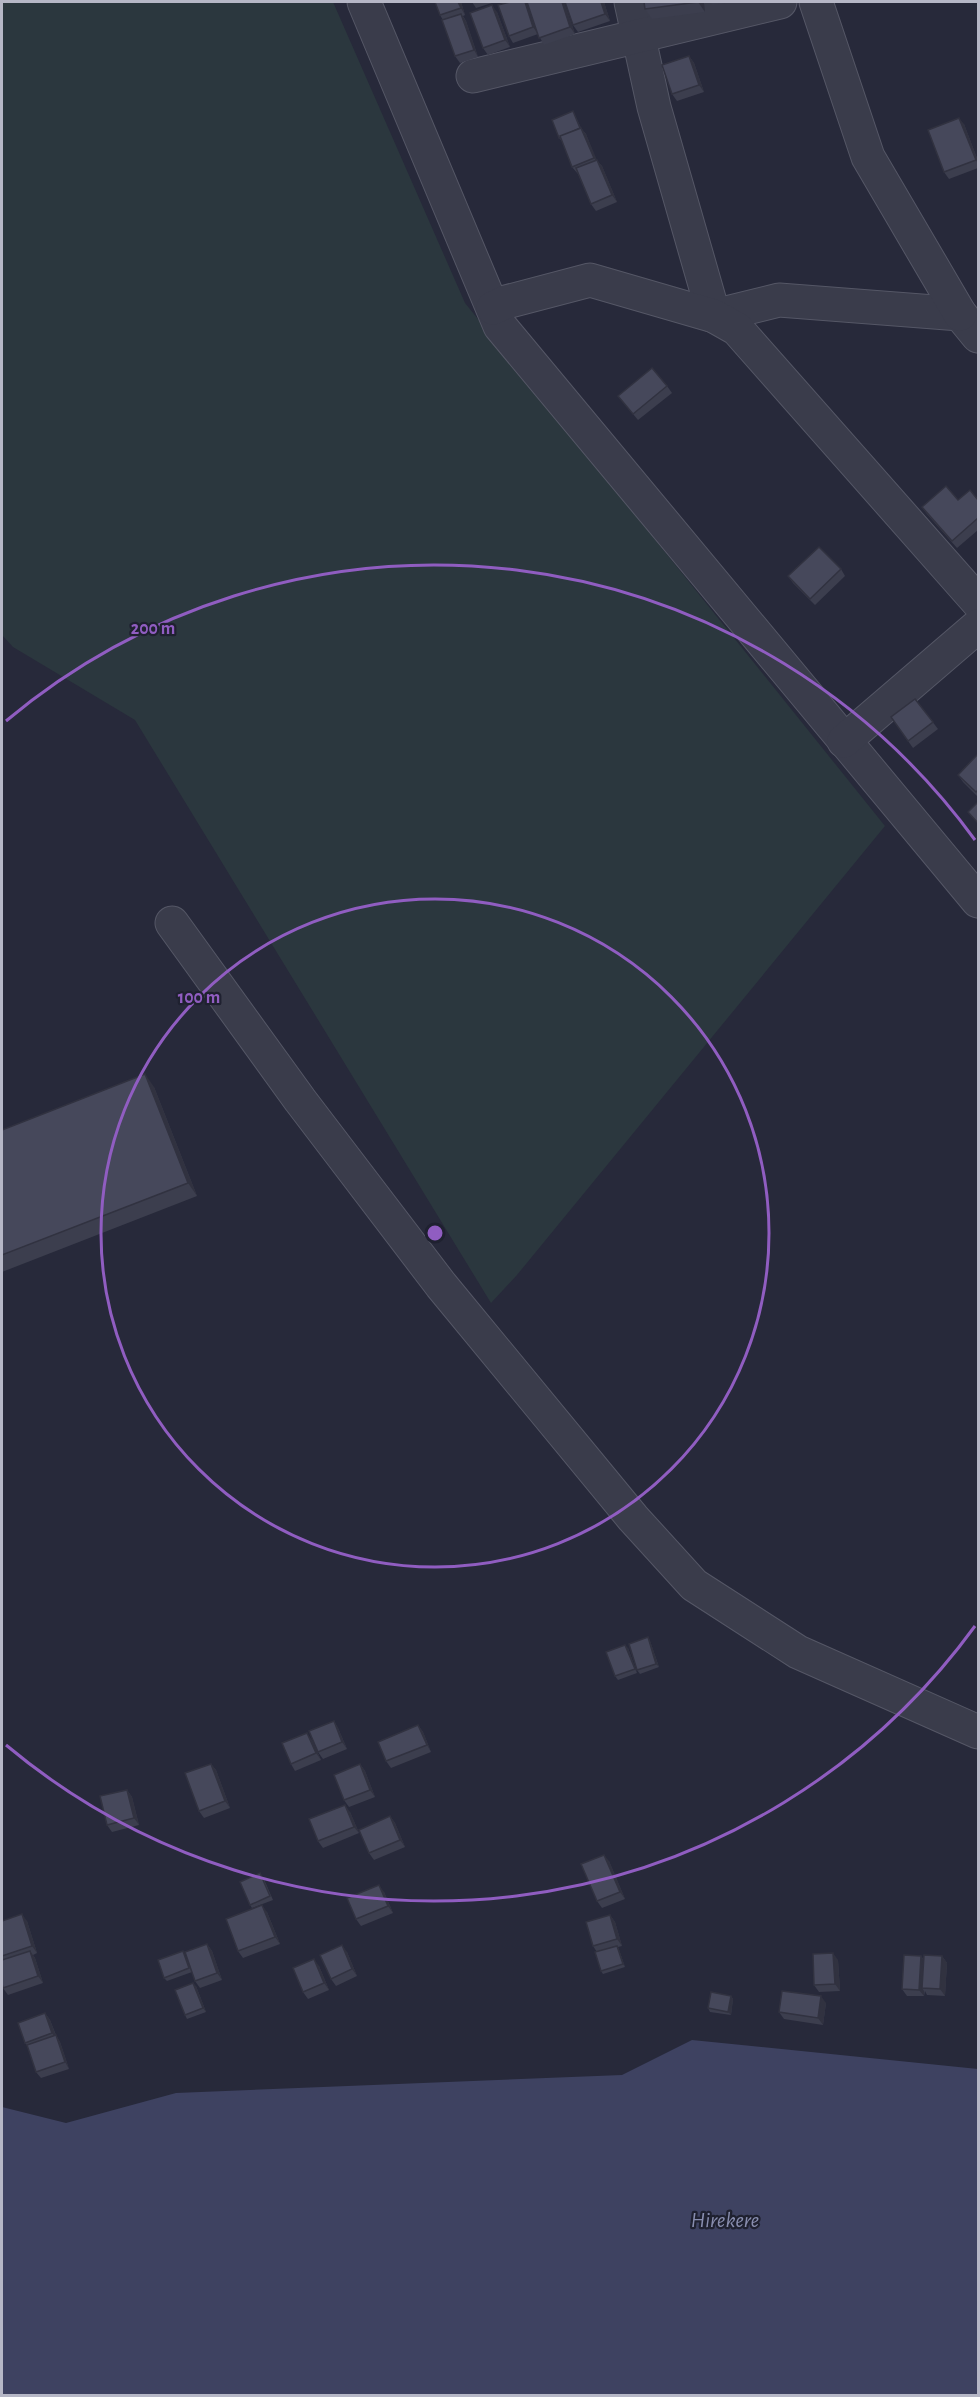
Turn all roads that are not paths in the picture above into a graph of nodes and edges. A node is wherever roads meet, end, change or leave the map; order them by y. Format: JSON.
{"nodes":[{"id":1,"x":364,"y":2,"type":"edge"},
{"id":2,"x":631,"y":2,"type":"edge"},
{"id":3,"x":780,"y":2,"type":"edge"},
{"id":4,"x":816,"y":2,"type":"edge"},
{"id":5,"x":638,"y":36,"type":"junction"},
{"id":6,"x":473,"y":76,"type":"dead end"},
{"id":7,"x":493,"y":308,"type":"junction"},
{"id":8,"x":714,"y":316,"type":"junction"},
{"id":9,"x":969,"y":325,"type":"edge"},
{"id":10,"x":978,"y":602,"type":"edge"},
{"id":11,"x":978,"y":626,"type":"edge"},
{"id":12,"x":844,"y":741,"type":"junction"},
{"id":13,"x":978,"y":901,"type":"edge"},
{"id":14,"x":172,"y":923,"type":"dead end"},
{"id":15,"x":978,"y":1732,"type":"edge"}],
"edges":[{"from":1,"to":7,"type":"street"},
{"from":2,"to":5,"type":"street"},
{"from":3,"to":5,"type":"street"},
{"from":4,"to":9,"type":"street"},
{"from":5,"to":6,"type":"street"},
{"from":5,"to":8,"type":"street"},
{"from":7,"to":8,"type":"street"},
{"from":7,"to":12,"type":"street"},
{"from":8,"to":9,"type":"street"},
{"from":8,"to":10,"type":"street"},
{"from":11,"to":12,"type":"street"},
{"from":12,"to":13,"type":"street"},
{"from":14,"to":15,"type":"street"}]}
